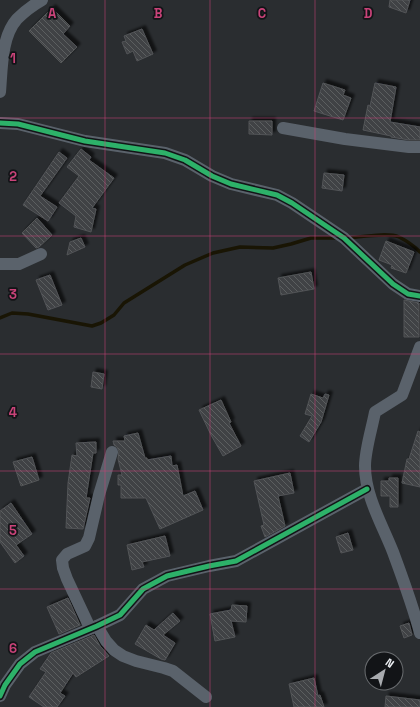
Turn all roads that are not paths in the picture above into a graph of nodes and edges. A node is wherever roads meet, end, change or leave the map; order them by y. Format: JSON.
{"nodes":[{"id":1,"x":42,"y":0,"type":"edge"},
{"id":2,"x":0,"y":92,"type":"edge"},
{"id":3,"x":0,"y":123,"type":"edge"},
{"id":4,"x":283,"y":128,"type":"dead end"},
{"id":5,"x":420,"y":147,"type":"edge"},
{"id":6,"x":41,"y":254,"type":"dead end"},
{"id":7,"x":0,"y":264,"type":"edge"},
{"id":8,"x":420,"y":296,"type":"edge"},
{"id":9,"x":420,"y":348,"type":"edge"},
{"id":10,"x":112,"y":452,"type":"dead end"},
{"id":11,"x":367,"y":488,"type":"junction"},
{"id":12,"x":94,"y":627,"type":"junction"},
{"id":13,"x":420,"y":633,"type":"edge"},
{"id":14,"x":0,"y":696,"type":"edge"},
{"id":15,"x":206,"y":697,"type":"dead end"}],
"edges":[{"from":1,"to":2,"type":"street"},
{"from":3,"to":8,"type":"street"},
{"from":4,"to":5,"type":"street"},
{"from":6,"to":7,"type":"street"},
{"from":9,"to":11,"type":"street"},
{"from":10,"to":12,"type":"street"},
{"from":11,"to":12,"type":"street"},
{"from":11,"to":13,"type":"street"},
{"from":12,"to":14,"type":"street"},
{"from":12,"to":15,"type":"street"}]}
